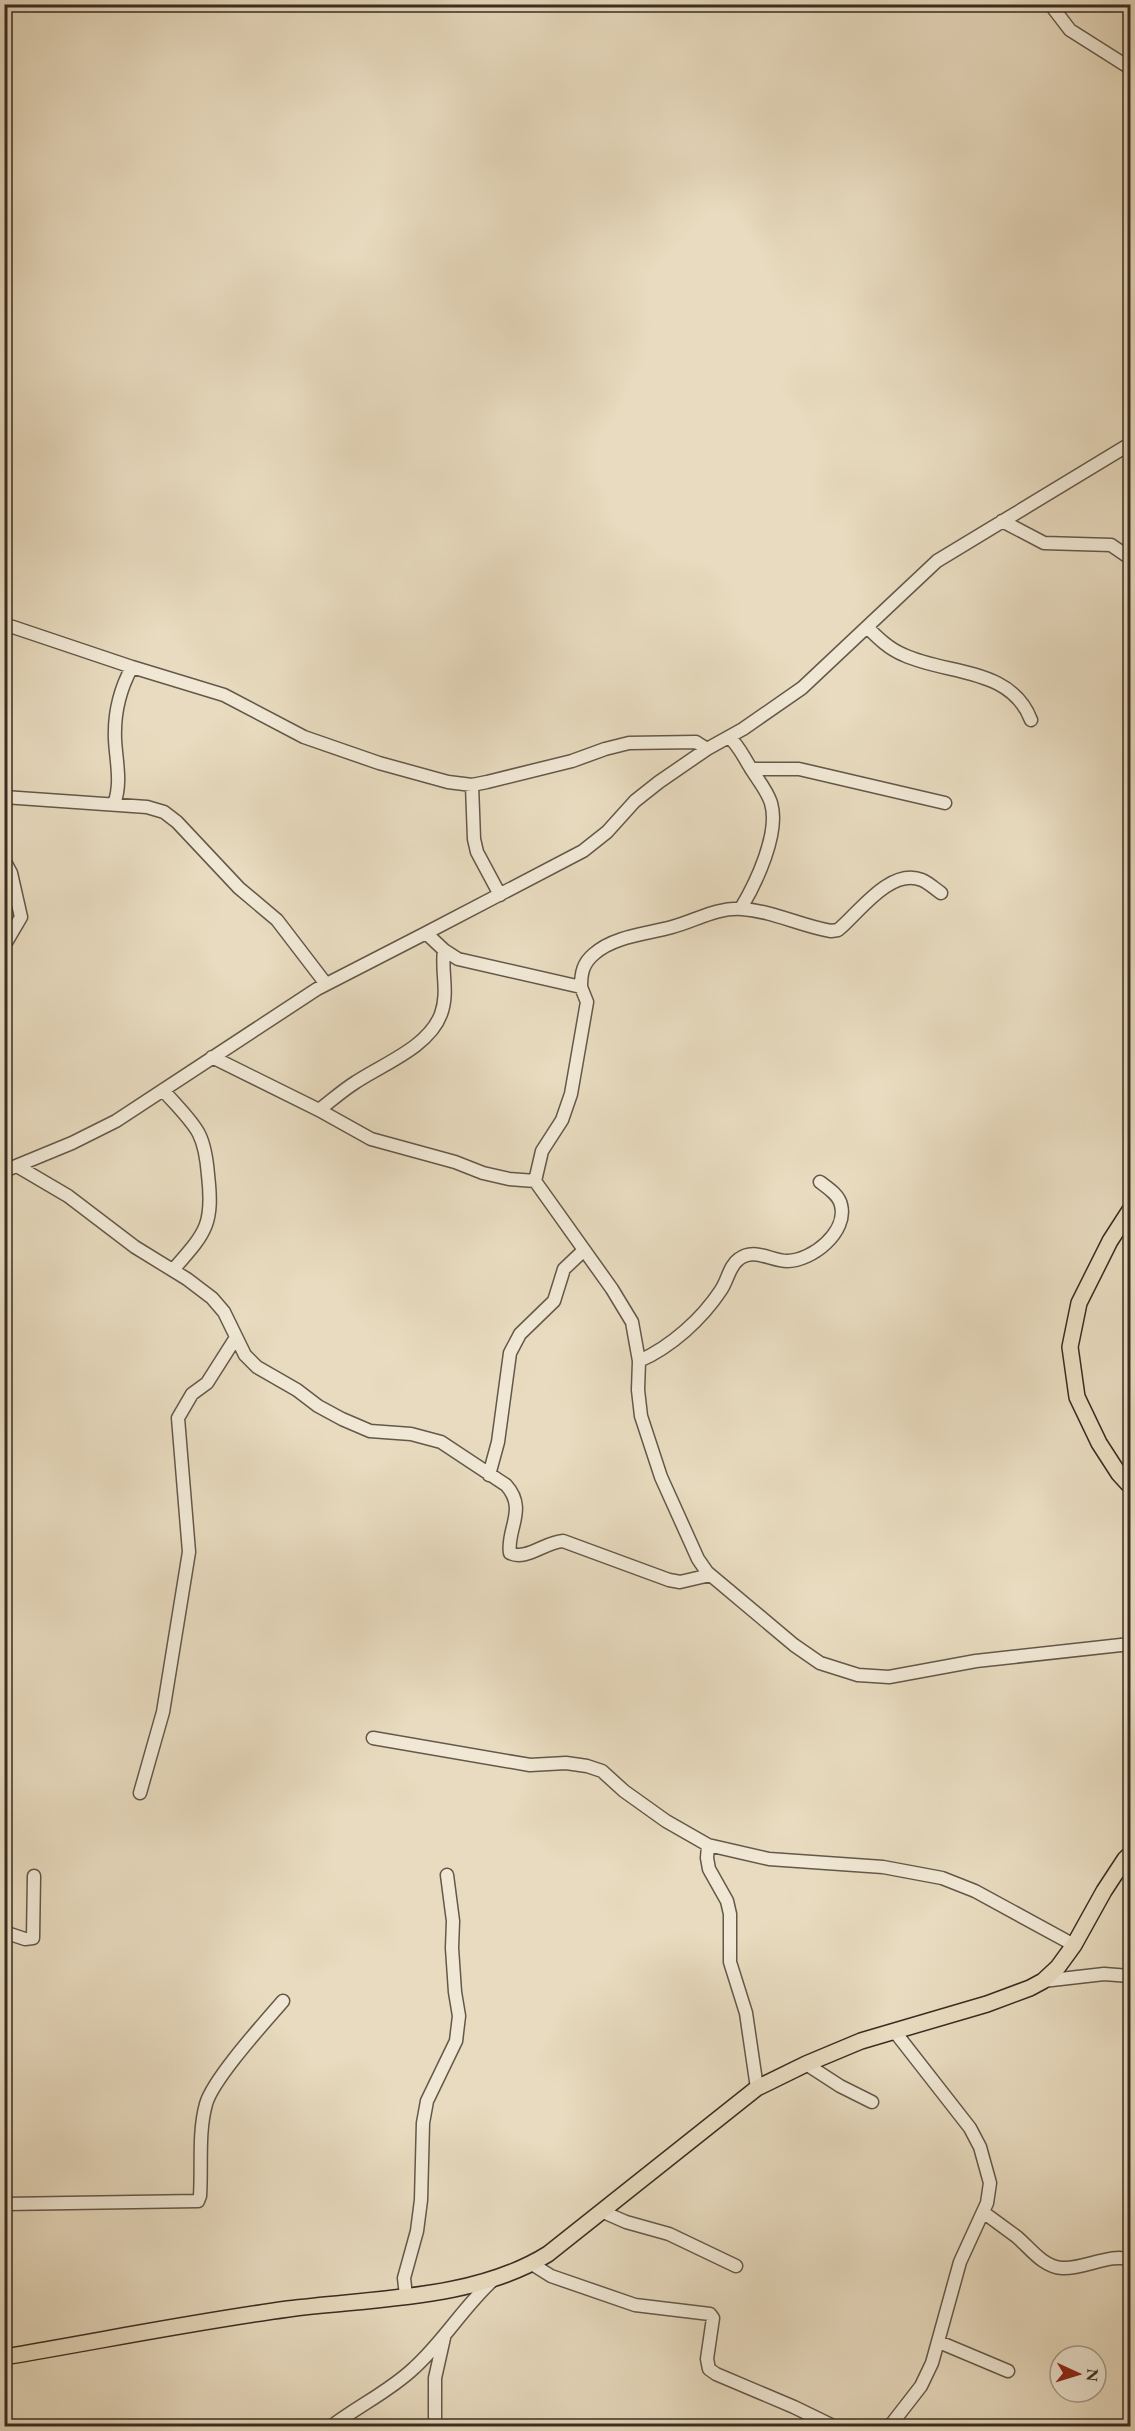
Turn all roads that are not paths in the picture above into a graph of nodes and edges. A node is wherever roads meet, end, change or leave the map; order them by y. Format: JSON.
{"nodes":[{"id":1,"x":1050,"y":4,"type":"edge"},
{"id":2,"x":1131,"y":68,"type":"edge"},
{"id":3,"x":1131,"y":444,"type":"edge"},
{"id":4,"x":1002,"y":521,"type":"junction"},
{"id":5,"x":1131,"y":558,"type":"edge"},
{"id":6,"x":4,"y":624,"type":"edge"},
{"id":7,"x":867,"y":627,"type":"junction"},
{"id":8,"x":132,"y":667,"type":"junction"},
{"id":9,"x":1031,"y":720,"type":"dead end"},
{"id":10,"x":729,"y":737,"type":"junction"},
{"id":11,"x":707,"y":749,"type":"junction"},
{"id":12,"x":751,"y":769,"type":"junction"},
{"id":13,"x":472,"y":785,"type":"junction"},
{"id":14,"x":4,"y":797,"type":"edge"},
{"id":15,"x":945,"y":803,"type":"dead end"},
{"id":16,"x":114,"y":804,"type":"junction"},
{"id":17,"x":4,"y":860,"type":"edge"},
{"id":18,"x":941,"y":893,"type":"dead end"},
{"id":19,"x":500,"y":895,"type":"junction"},
{"id":20,"x":741,"y":908,"type":"junction"},
{"id":21,"x":426,"y":933,"type":"junction"},
{"id":22,"x":4,"y":946,"type":"edge"},
{"id":23,"x":444,"y":950,"type":"junction"},
{"id":24,"x":326,"y":984,"type":"junction"},
{"id":25,"x":581,"y":987,"type":"junction"},
{"id":26,"x":212,"y":1057,"type":"junction"},
{"id":27,"x":163,"y":1090,"type":"junction"},
{"id":28,"x":319,"y":1110,"type":"junction"},
{"id":29,"x":17,"y":1166,"type":"junction"},
{"id":30,"x":4,"y":1172,"type":"edge"},
{"id":31,"x":535,"y":1181,"type":"junction"},
{"id":32,"x":820,"y":1182,"type":"dead end"},
{"id":33,"x":1131,"y":1210,"type":"edge"},
{"id":34,"x":583,"y":1251,"type":"junction"},
{"id":35,"x":173,"y":1270,"type":"junction"},
{"id":36,"x":235,"y":1339,"type":"junction"},
{"id":37,"x":639,"y":1361,"type":"junction"},
{"id":38,"x":489,"y":1475,"type":"junction"},
{"id":39,"x":1131,"y":1486,"type":"edge"},
{"id":40,"x":710,"y":1575,"type":"junction"},
{"id":41,"x":1131,"y":1644,"type":"edge"},
{"id":42,"x":373,"y":1738,"type":"dead end"},
{"id":43,"x":140,"y":1793,"type":"dead end"},
{"id":44,"x":708,"y":1845,"type":"junction"},
{"id":45,"x":1131,"y":1854,"type":"edge"},
{"id":46,"x":447,"y":1875,"type":"dead end"},
{"id":47,"x":34,"y":1876,"type":"dead end"},
{"id":48,"x":4,"y":1932,"type":"edge"},
{"id":49,"x":1074,"y":1945,"type":"junction"},
{"id":50,"x":1131,"y":1976,"type":"edge"},
{"id":51,"x":1043,"y":1981,"type":"junction"},
{"id":52,"x":283,"y":2001,"type":"dead end"},
{"id":53,"x":895,"y":2032,"type":"junction"},
{"id":54,"x":806,"y":2064,"type":"junction"},
{"id":55,"x":757,"y":2088,"type":"junction"},
{"id":56,"x":872,"y":2102,"type":"dead end"},
{"id":57,"x":4,"y":2204,"type":"edge"},
{"id":58,"x":601,"y":2211,"type":"junction"},
{"id":59,"x":983,"y":2212,"type":"junction"},
{"id":60,"x":1131,"y":2260,"type":"edge"},
{"id":61,"x":532,"y":2264,"type":"junction"},
{"id":62,"x":736,"y":2266,"type":"dead end"},
{"id":63,"x":494,"y":2279,"type":"junction"},
{"id":64,"x":406,"y":2296,"type":"junction"},
{"id":65,"x":444,"y":2337,"type":"junction"},
{"id":66,"x":939,"y":2342,"type":"junction"},
{"id":67,"x":4,"y":2357,"type":"edge"},
{"id":68,"x":1008,"y":2371,"type":"dead end"},
{"id":69,"x":332,"y":2427,"type":"edge"},
{"id":70,"x":435,"y":2427,"type":"edge"},
{"id":71,"x":832,"y":2427,"type":"edge"},
{"id":72,"x":890,"y":2427,"type":"edge"}],
"edges":[{"from":1,"to":2,"type":"street"},
{"from":3,"to":4,"type":"street"},
{"from":4,"to":5,"type":"street"},
{"from":4,"to":7,"type":"street"},
{"from":6,"to":8,"type":"street"},
{"from":7,"to":9,"type":"street"},
{"from":7,"to":10,"type":"street"},
{"from":8,"to":13,"type":"street"},
{"from":8,"to":16,"type":"street"},
{"from":10,"to":11,"type":"street"},
{"from":10,"to":12,"type":"street"},
{"from":11,"to":13,"type":"street"},
{"from":11,"to":19,"type":"street"},
{"from":12,"to":15,"type":"street"},
{"from":12,"to":20,"type":"street"},
{"from":13,"to":19,"type":"street"},
{"from":14,"to":16,"type":"street"},
{"from":16,"to":24,"type":"street"},
{"from":17,"to":22,"type":"street"},
{"from":18,"to":20,"type":"street"},
{"from":19,"to":21,"type":"street"},
{"from":20,"to":25,"type":"street"},
{"from":21,"to":23,"type":"street"},
{"from":21,"to":24,"type":"street"},
{"from":23,"to":25,"type":"street"},
{"from":23,"to":28,"type":"street"},
{"from":24,"to":26,"type":"street"},
{"from":25,"to":31,"type":"street"},
{"from":26,"to":27,"type":"street"},
{"from":26,"to":28,"type":"street"},
{"from":27,"to":29,"type":"street"},
{"from":27,"to":35,"type":"street"},
{"from":28,"to":31,"type":"street"},
{"from":29,"to":30,"type":"street"},
{"from":29,"to":35,"type":"street"},
{"from":31,"to":34,"type":"street"},
{"from":32,"to":37,"type":"street"},
{"from":33,"to":39,"type":"main road"},
{"from":34,"to":37,"type":"street"},
{"from":34,"to":38,"type":"street"},
{"from":35,"to":36,"type":"street"},
{"from":36,"to":38,"type":"street"},
{"from":36,"to":43,"type":"street"},
{"from":37,"to":40,"type":"street"},
{"from":38,"to":40,"type":"street"},
{"from":40,"to":41,"type":"street"},
{"from":42,"to":44,"type":"street"},
{"from":44,"to":49,"type":"street"},
{"from":44,"to":55,"type":"street"},
{"from":45,"to":49,"type":"main road"},
{"from":46,"to":64,"type":"street"},
{"from":47,"to":48,"type":"street"},
{"from":49,"to":51,"type":"main road"},
{"from":50,"to":51,"type":"street"},
{"from":51,"to":53,"type":"main road"},
{"from":52,"to":57,"type":"street"},
{"from":53,"to":54,"type":"main road"},
{"from":53,"to":59,"type":"street"},
{"from":54,"to":55,"type":"main road"},
{"from":54,"to":56,"type":"street"},
{"from":55,"to":58,"type":"main road"},
{"from":58,"to":61,"type":"main road"},
{"from":58,"to":62,"type":"street"},
{"from":59,"to":60,"type":"street"},
{"from":59,"to":66,"type":"street"},
{"from":61,"to":63,"type":"main road"},
{"from":61,"to":71,"type":"street"},
{"from":63,"to":64,"type":"main road"},
{"from":63,"to":65,"type":"street"},
{"from":64,"to":67,"type":"main road"},
{"from":65,"to":69,"type":"street"},
{"from":65,"to":70,"type":"street"},
{"from":66,"to":68,"type":"street"},
{"from":66,"to":72,"type":"street"}]}
